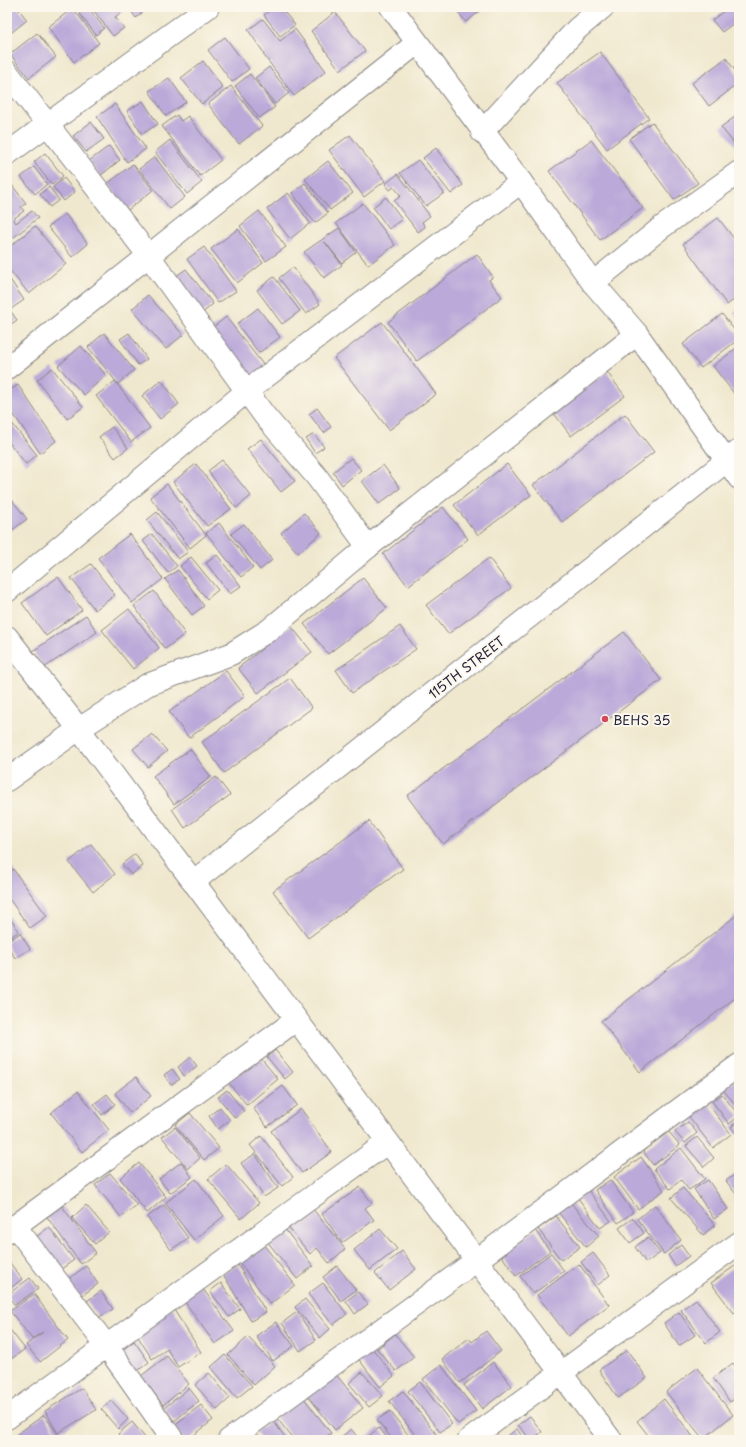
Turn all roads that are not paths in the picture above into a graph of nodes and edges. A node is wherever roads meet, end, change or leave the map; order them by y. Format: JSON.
{"nodes":[{"id":1,"x":208,"y":7,"type":"edge"},
{"id":2,"x":391,"y":7,"type":"edge"},
{"id":3,"x":603,"y":7,"type":"edge"},
{"id":4,"x":417,"y":43,"type":"junction"},
{"id":5,"x":7,"y":72,"type":"edge"},
{"id":6,"x":48,"y":124,"type":"junction"},
{"id":7,"x":482,"y":132,"type":"junction"},
{"id":8,"x":7,"y":154,"type":"edge"},
{"id":9,"x":739,"y":172,"type":"edge"},
{"id":10,"x":521,"y":182,"type":"junction"},
{"id":11,"x":149,"y":256,"type":"junction"},
{"id":12,"x":593,"y":283,"type":"junction"},
{"id":13,"x":637,"y":334,"type":"junction"},
{"id":14,"x":7,"y":368,"type":"edge"},
{"id":15,"x":247,"y":391,"type":"junction"},
{"id":16,"x":733,"y":456,"type":"edge"},
{"id":17,"x":739,"y":478,"type":"edge"},
{"id":18,"x":368,"y":547,"type":"junction"},
{"id":19,"x":7,"y":591,"type":"edge"},
{"id":20,"x":7,"y":637,"type":"edge"},
{"id":21,"x":79,"y":729,"type":"junction"},
{"id":22,"x":7,"y":780,"type":"edge"},
{"id":23,"x":193,"y":882,"type":"junction"},
{"id":24,"x":296,"y":1020,"type":"junction"},
{"id":25,"x":739,"y":1065,"type":"edge"},
{"id":26,"x":388,"y":1142,"type":"junction"},
{"id":27,"x":11,"y":1229,"type":"edge"},
{"id":28,"x":739,"y":1243,"type":"edge"},
{"id":29,"x":477,"y":1260,"type":"junction"},
{"id":30,"x":106,"y":1345,"type":"junction"},
{"id":31,"x":561,"y":1372,"type":"junction"},
{"id":32,"x":7,"y":1418,"type":"edge"},
{"id":33,"x":173,"y":1440,"type":"edge"},
{"id":34,"x":229,"y":1440,"type":"edge"},
{"id":35,"x":469,"y":1440,"type":"edge"},
{"id":36,"x":611,"y":1440,"type":"edge"}],
"edges":[{"from":1,"to":6,"type":"street"},
{"from":2,"to":4,"type":"street"},
{"from":3,"to":7,"type":"street"},
{"from":4,"to":7,"type":"street"},
{"from":4,"to":11,"type":"street"},
{"from":5,"to":6,"type":"street"},
{"from":6,"to":8,"type":"street"},
{"from":6,"to":11,"type":"street"},
{"from":7,"to":10,"type":"street"},
{"from":9,"to":12,"type":"street"},
{"from":10,"to":12,"type":"street"},
{"from":10,"to":15,"type":"street"},
{"from":11,"to":14,"type":"street"},
{"from":11,"to":15,"type":"street"},
{"from":12,"to":13,"type":"street"},
{"from":13,"to":16,"type":"street"},
{"from":13,"to":18,"type":"street"},
{"from":15,"to":18,"type":"street"},
{"from":15,"to":19,"type":"street"},
{"from":16,"to":17,"type":"street"},
{"from":16,"to":23,"type":"street","name":"115TH STREET"},
{"from":18,"to":21,"type":"street"},
{"from":20,"to":21,"type":"street"},
{"from":21,"to":22,"type":"street"},
{"from":21,"to":23,"type":"street"},
{"from":23,"to":24,"type":"street"},
{"from":24,"to":26,"type":"street"},
{"from":24,"to":27,"type":"street"},
{"from":25,"to":29,"type":"street"},
{"from":26,"to":29,"type":"street"},
{"from":26,"to":30,"type":"street"},
{"from":27,"to":30,"type":"street"},
{"from":28,"to":31,"type":"street"},
{"from":29,"to":31,"type":"street"},
{"from":29,"to":34,"type":"street"},
{"from":30,"to":32,"type":"street"},
{"from":30,"to":33,"type":"street"},
{"from":31,"to":35,"type":"street"},
{"from":31,"to":36,"type":"street"}]}
